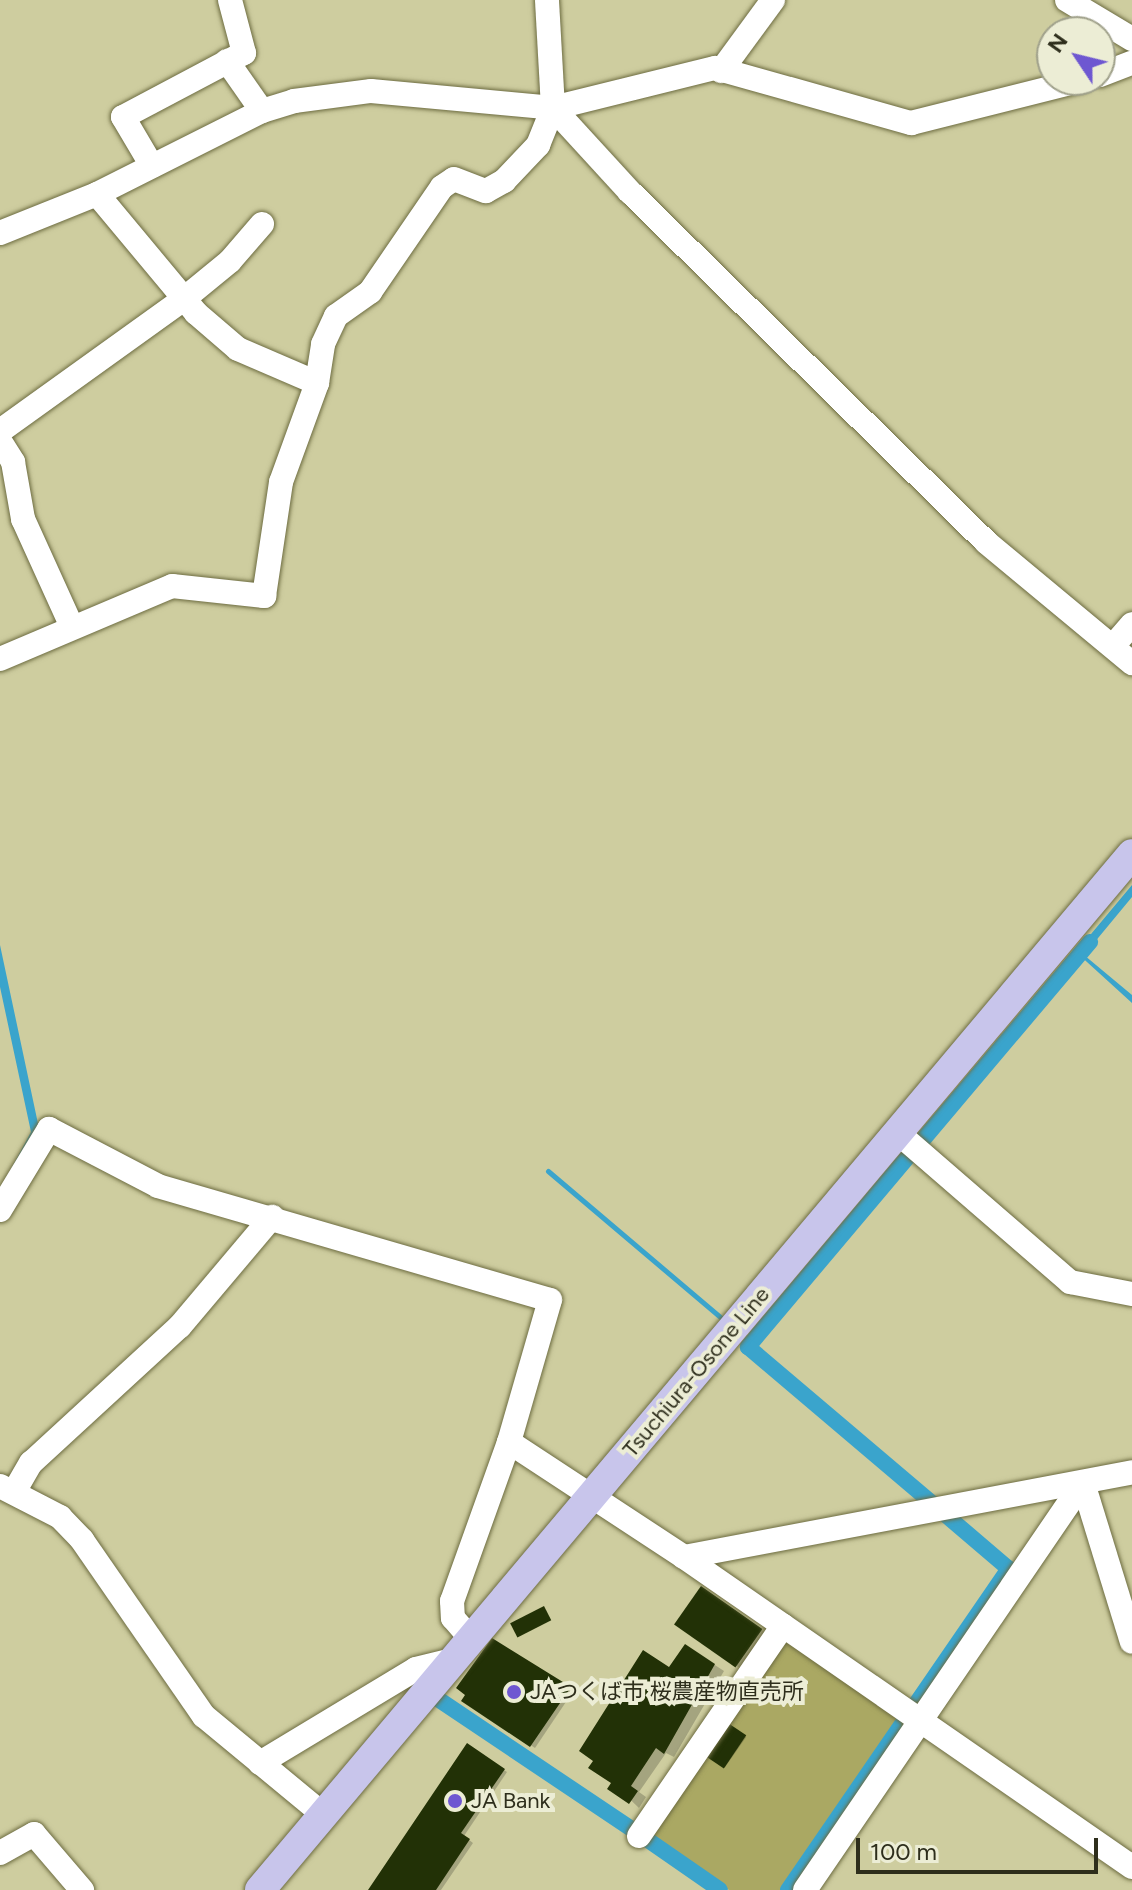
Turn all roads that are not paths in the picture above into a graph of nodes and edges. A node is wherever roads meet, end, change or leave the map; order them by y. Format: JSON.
{"nodes":[{"id":1,"x":230,"y":0,"type":"edge"},
{"id":2,"x":547,"y":0,"type":"edge"},
{"id":3,"x":773,"y":0,"type":"edge"},
{"id":4,"x":1067,"y":0,"type":"edge"},
{"id":5,"x":1132,"y":39,"type":"edge"},
{"id":6,"x":227,"y":61,"type":"junction"},
{"id":7,"x":721,"y":71,"type":"junction"},
{"id":8,"x":1036,"y":92,"type":"edge"},
{"id":9,"x":553,"y":108,"type":"junction"},
{"id":10,"x":262,"y":111,"type":"junction"},
{"id":11,"x":152,"y":166,"type":"junction"},
{"id":12,"x":97,"y":194,"type":"junction"},
{"id":13,"x":262,"y":224,"type":"dead end"},
{"id":14,"x":0,"y":233,"type":"edge"},
{"id":15,"x":185,"y":298,"type":"junction"},
{"id":16,"x":317,"y":383,"type":"junction"},
{"id":17,"x":0,"y":431,"type":"edge"},
{"id":18,"x":0,"y":441,"type":"edge"},
{"id":19,"x":1132,"y":624,"type":"edge"},
{"id":20,"x":72,"y":627,"type":"junction"},
{"id":21,"x":1113,"y":646,"type":"junction"},
{"id":22,"x":0,"y":659,"type":"edge"},
{"id":23,"x":1132,"y":663,"type":"edge"},
{"id":24,"x":1132,"y":854,"type":"edge"},
{"id":25,"x":898,"y":1133,"type":"junction"},
{"id":26,"x":0,"y":1210,"type":"edge"},
{"id":27,"x":272,"y":1217,"type":"junction"},
{"id":28,"x":1132,"y":1294,"type":"edge"},
{"id":29,"x":509,"y":1442,"type":"junction"},
{"id":30,"x":1132,"y":1472,"type":"edge"},
{"id":31,"x":1083,"y":1483,"type":"junction"},
{"id":32,"x":7,"y":1489,"type":"edge"},
{"id":33,"x":592,"y":1495,"type":"junction"},
{"id":34,"x":684,"y":1557,"type":"junction"},
{"id":35,"x":783,"y":1626,"type":"junction"},
{"id":36,"x":1132,"y":1642,"type":"edge"},
{"id":37,"x":462,"y":1649,"type":"junction"},
{"id":38,"x":919,"y":1722,"type":"junction"},
{"id":39,"x":260,"y":1763,"type":"junction"},
{"id":40,"x":325,"y":1816,"type":"junction"},
{"id":41,"x":639,"y":1836,"type":"dead end"},
{"id":42,"x":0,"y":1853,"type":"edge"},
{"id":43,"x":1132,"y":1867,"type":"edge"},
{"id":44,"x":82,"y":1890,"type":"edge"},
{"id":45,"x":260,"y":1890,"type":"edge"},
{"id":46,"x":805,"y":1890,"type":"edge"}],
"edges":[{"from":1,"to":6,"type":"street"},
{"from":2,"to":9,"type":"street"},
{"from":3,"to":7,"type":"street"},
{"from":4,"to":5,"type":"street"},
{"from":6,"to":10,"type":"street"},
{"from":6,"to":11,"type":"street"},
{"from":7,"to":8,"type":"street"},
{"from":7,"to":9,"type":"street"},
{"from":9,"to":10,"type":"street"},
{"from":9,"to":16,"type":"street"},
{"from":9,"to":21,"type":"street"},
{"from":10,"to":11,"type":"street"},
{"from":11,"to":12,"type":"street"},
{"from":12,"to":14,"type":"street"},
{"from":12,"to":15,"type":"street"},
{"from":13,"to":15,"type":"street"},
{"from":15,"to":16,"type":"street"},
{"from":15,"to":17,"type":"street"},
{"from":16,"to":20,"type":"street"},
{"from":18,"to":20,"type":"street"},
{"from":19,"to":21,"type":"street"},
{"from":20,"to":22,"type":"street"},
{"from":21,"to":23,"type":"street"},
{"from":24,"to":25,"type":"main road","name":"Tsuchiura-Osone Line"},
{"from":25,"to":28,"type":"street"},
{"from":25,"to":33,"type":"main road","name":"Tsuchiura-Osone Line"},
{"from":26,"to":27,"type":"street"},
{"from":27,"to":29,"type":"street"},
{"from":27,"to":32,"type":"street"},
{"from":29,"to":33,"type":"street"},
{"from":29,"to":37,"type":"street"},
{"from":30,"to":31,"type":"street"},
{"from":31,"to":34,"type":"street"},
{"from":31,"to":36,"type":"street"},
{"from":31,"to":38,"type":"street"},
{"from":32,"to":39,"type":"street"},
{"from":33,"to":34,"type":"street"},
{"from":33,"to":37,"type":"main road","name":"Tsuchiura-Osone Line"},
{"from":34,"to":35,"type":"street"},
{"from":35,"to":38,"type":"street"},
{"from":35,"to":41,"type":"street"},
{"from":37,"to":39,"type":"street"},
{"from":37,"to":40,"type":"main road","name":"Tsuchiura-Osone Line"},
{"from":38,"to":43,"type":"street"},
{"from":38,"to":46,"type":"street"},
{"from":39,"to":40,"type":"street"},
{"from":40,"to":45,"type":"main road","name":"Tsuchiura-Osone Line"},
{"from":42,"to":44,"type":"street"}]}
